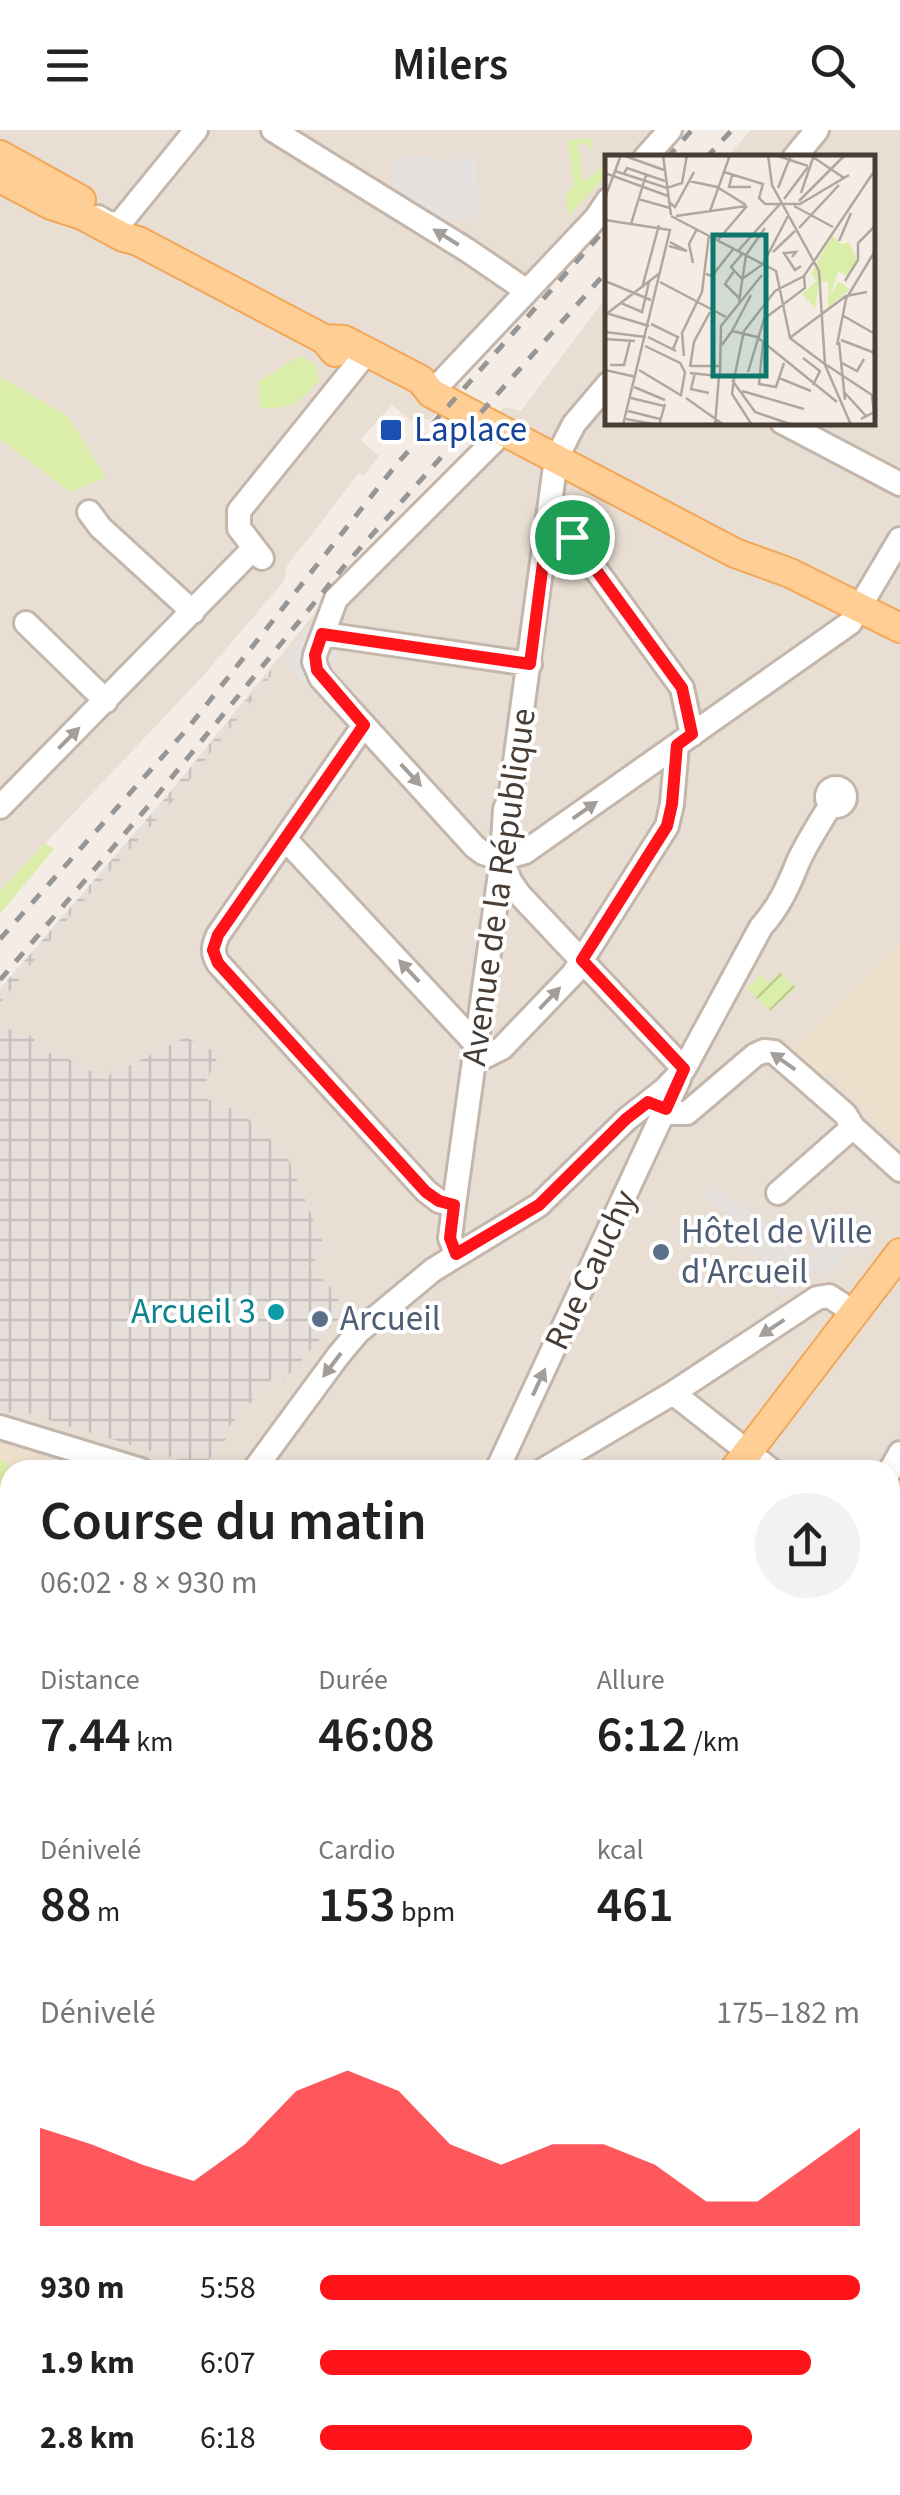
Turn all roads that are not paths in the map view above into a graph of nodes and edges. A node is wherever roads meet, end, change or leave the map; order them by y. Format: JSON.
{"nodes":[{"id":1,"x":196,"y":130,"type":"edge"},
{"id":2,"x":273,"y":130,"type":"edge"},
{"id":3,"x":670,"y":130,"type":"edge"},
{"id":4,"x":817,"y":130,"type":"edge"},
{"id":5,"x":649,"y":155,"type":"edge"},
{"id":6,"x":796,"y":155,"type":"edge"},
{"id":7,"x":1,"y":173,"type":"edge"},
{"id":8,"x":605,"y":204,"type":"edge"},
{"id":9,"x":130,"y":231,"type":"junction"},
{"id":10,"x":527,"y":291,"type":"junction"},
{"id":11,"x":362,"y":358,"type":"junction"},
{"id":12,"x":605,"y":388,"type":"edge"},
{"id":13,"x":431,"y":394,"type":"junction"},
{"id":14,"x":795,"y":426,"type":"edge"},
{"id":15,"x":504,"y":431,"type":"junction"},
{"id":16,"x":556,"y":459,"type":"junction"},
{"id":17,"x":900,"y":484,"type":"edge"},
{"id":18,"x":89,"y":512,"type":"dead end"},
{"id":19,"x":548,"y":524,"type":"junction"},
{"id":20,"x":900,"y":539,"type":"edge"},
{"id":21,"x":860,"y":607,"type":"junction"},
{"id":22,"x":193,"y":612,"type":"junction"},
{"id":23,"x":26,"y":623,"type":"dead end"},
{"id":24,"x":900,"y":628,"type":"edge"},
{"id":25,"x":322,"y":634,"type":"junction"},
{"id":26,"x":530,"y":664,"type":"junction"},
{"id":27,"x":106,"y":701,"type":"junction"},
{"id":28,"x":364,"y":725,"type":"junction"},
{"id":29,"x":684,"y":740,"type":"junction"},
{"id":30,"x":831,"y":804,"type":"dead end"},
{"id":31,"x":0,"y":807,"type":"edge"},
{"id":32,"x":286,"y":840,"type":"junction"},
{"id":33,"x":502,"y":859,"type":"junction"},
{"id":34,"x":582,"y":960,"type":"junction"},
{"id":35,"x":476,"y":1050,"type":"junction"},
{"id":36,"x":684,"y":1069,"type":"junction"},
{"id":37,"x":657,"y":1105,"type":"junction"},
{"id":38,"x":853,"y":1127,"type":"junction"},
{"id":39,"x":900,"y":1170,"type":"edge"},
{"id":40,"x":778,"y":1193,"type":"dead end"},
{"id":41,"x":454,"y":1205,"type":"junction"},
{"id":42,"x":900,"y":1252,"type":"edge"},
{"id":43,"x":456,"y":1254,"type":"junction"},
{"id":44,"x":855,"y":1313,"type":"junction"},
{"id":45,"x":673,"y":1393,"type":"junction"},
{"id":46,"x":0,"y":1427,"type":"edge"},
{"id":47,"x":108,"y":1460,"type":"edge"},
{"id":48,"x":261,"y":1460,"type":"edge"},
{"id":49,"x":501,"y":1460,"type":"edge"},
{"id":50,"x":560,"y":1460,"type":"edge"},
{"id":51,"x":740,"y":1460,"type":"edge"},
{"id":52,"x":742,"y":1460,"type":"edge"},
{"id":53,"x":900,"y":2220,"type":"edge"},
{"id":54,"x":900,"y":2241,"type":"edge"}],
"edges":[{"from":1,"to":9,"type":"street"},
{"from":10,"to":2,"type":"street","one_way":true},
{"from":3,"to":5,"type":"street"},
{"from":4,"to":6,"type":"street"},
{"from":7,"to":9,"type":"main road"},
{"from":8,"to":10,"type":"street"},
{"from":9,"to":11,"type":"main road"},
{"from":10,"to":13,"type":"street"},
{"from":11,"to":13,"type":"main road"},
{"from":11,"to":22,"type":"street"},
{"from":12,"to":16,"type":"street"},
{"from":13,"to":15,"type":"main road"},
{"from":14,"to":17,"type":"street"},
{"from":15,"to":16,"type":"main road"},
{"from":15,"to":25,"type":"street"},
{"from":16,"to":19,"type":"street","name":"Avenue de la République"},
{"from":16,"to":21,"type":"main road"},
{"from":18,"to":22,"type":"street"},
{"from":19,"to":26,"type":"street","name":"Avenue de la République"},
{"from":19,"to":29,"type":"street"},
{"from":20,"to":21,"type":"street"},
{"from":21,"to":24,"type":"main road"},
{"from":21,"to":29,"type":"street"},
{"from":22,"to":27,"type":"street"},
{"from":23,"to":27,"type":"street"},
{"from":25,"to":26,"type":"street"},
{"from":25,"to":28,"type":"street"},
{"from":26,"to":33,"type":"street","name":"Avenue de la République"},
{"from":31,"to":27,"type":"street","one_way":true},
{"from":28,"to":32,"type":"street"},
{"from":28,"to":33,"type":"street","one_way":true},
{"from":33,"to":29,"type":"street","one_way":true},
{"from":29,"to":34,"type":"street"},
{"from":30,"to":36,"type":"street","name":"Rue Cauchy"},
{"from":35,"to":32,"type":"street","one_way":true},
{"from":32,"to":41,"type":"street"},
{"from":33,"to":34,"type":"street"},
{"from":33,"to":35,"type":"street","name":"Avenue de la République"},
{"from":35,"to":34,"type":"street","one_way":true},
{"from":34,"to":36,"type":"street"},
{"from":35,"to":41,"type":"street","name":"Avenue de la République"},
{"from":36,"to":37,"type":"street","name":"Rue Cauchy"},
{"from":38,"to":37,"type":"street","one_way":true},
{"from":37,"to":43,"type":"street"},
{"from":49,"to":37,"type":"street","name":"Rue Cauchy","one_way":true},
{"from":38,"to":39,"type":"street"},
{"from":38,"to":40,"type":"street"},
{"from":41,"to":43,"type":"street","name":"Avenue de la République"},
{"from":42,"to":44,"type":"main road"},
{"from":43,"to":48,"type":"street","one_way":true},
{"from":44,"to":45,"type":"street","one_way":true},
{"from":44,"to":52,"type":"main road"},
{"from":45,"to":50,"type":"street"},
{"from":45,"to":51,"type":"street"},
{"from":46,"to":47,"type":"street"},
{"from":53,"to":54,"type":"street"}]}
